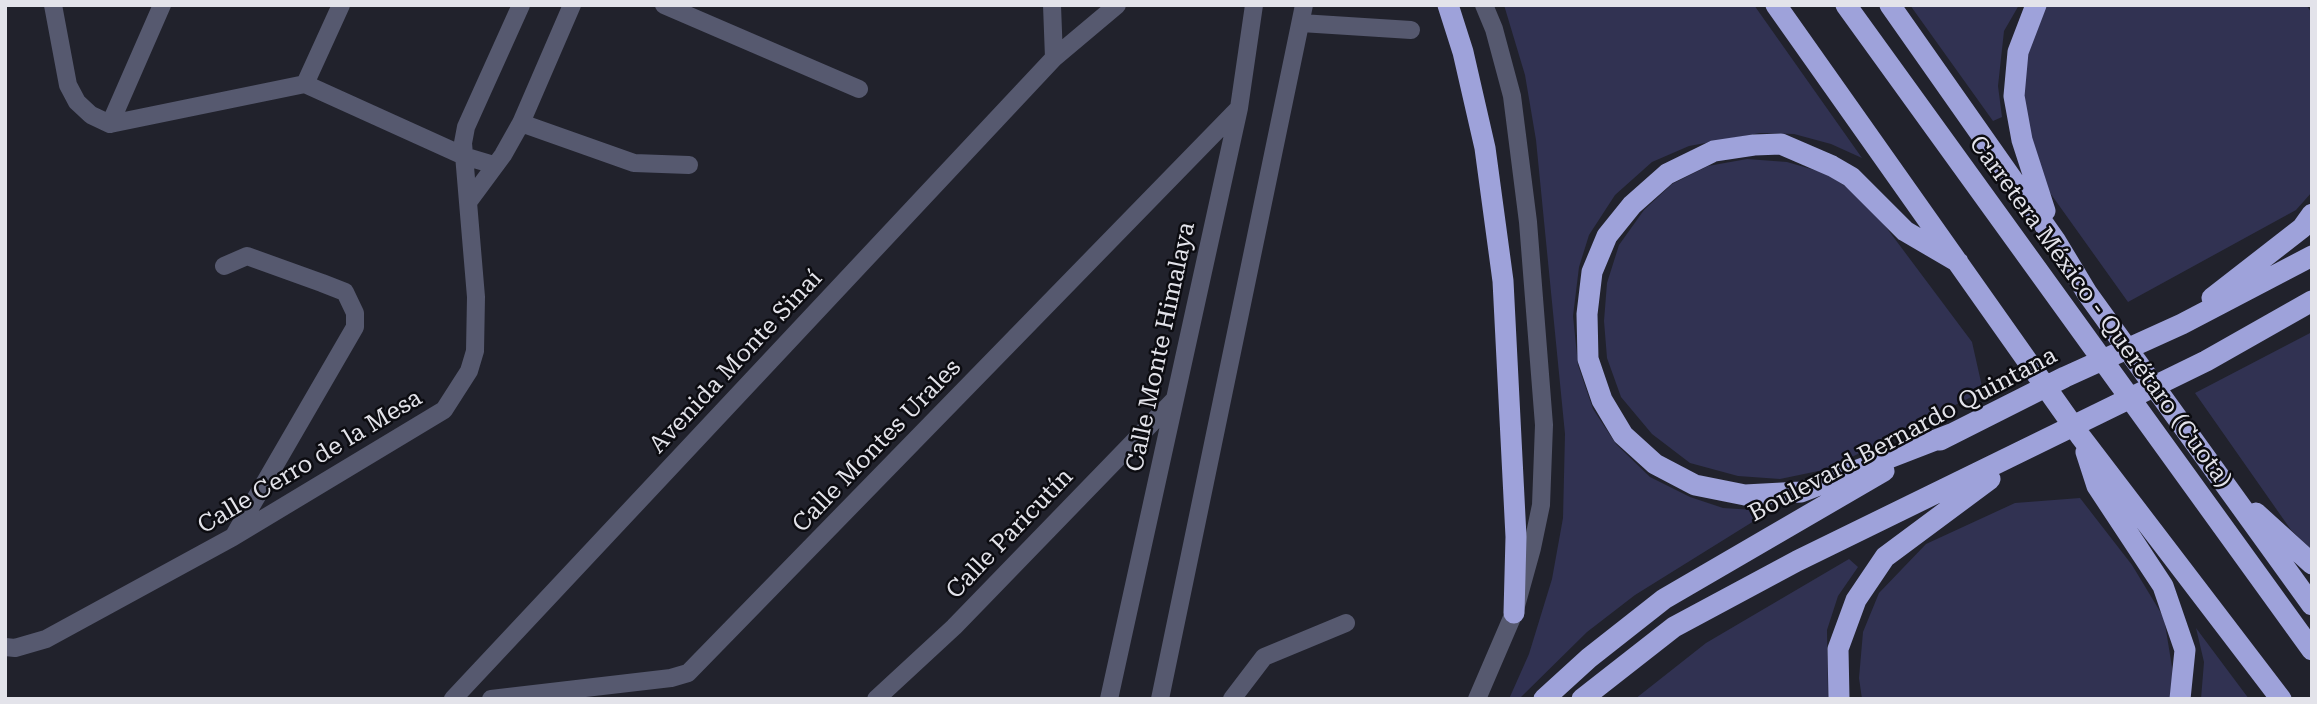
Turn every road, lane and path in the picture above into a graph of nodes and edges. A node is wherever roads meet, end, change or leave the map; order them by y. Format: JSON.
{"nodes":[{"id":1,"x":53,"y":5,"type":"edge"},
{"id":2,"x":162,"y":5,"type":"edge"},
{"id":3,"x":341,"y":5,"type":"edge"},
{"id":4,"x":521,"y":5,"type":"edge"},
{"id":5,"x":572,"y":5,"type":"edge"},
{"id":6,"x":664,"y":5,"type":"edge"},
{"id":7,"x":1052,"y":5,"type":"edge"},
{"id":8,"x":1117,"y":5,"type":"edge"},
{"id":9,"x":1254,"y":5,"type":"edge"},
{"id":10,"x":1448,"y":5,"type":"edge"},
{"id":11,"x":1484,"y":5,"type":"edge"},
{"id":12,"x":1765,"y":5,"type":"edge"},
{"id":13,"x":1776,"y":5,"type":"edge"},
{"id":14,"x":1846,"y":5,"type":"edge"},
{"id":15,"x":1860,"y":5,"type":"edge"},
{"id":16,"x":1890,"y":5,"type":"edge"},
{"id":17,"x":2036,"y":5,"type":"edge"},
{"id":18,"x":1094,"y":11,"type":"edge"},
{"id":19,"x":1303,"y":14,"type":"edge"},
{"id":20,"x":1411,"y":30,"type":"dead end"},
{"id":21,"x":1876,"y":48,"type":"junction"},
{"id":22,"x":1054,"y":58,"type":"junction"},
{"id":23,"x":305,"y":84,"type":"junction"},
{"id":24,"x":859,"y":89,"type":"dead end"},
{"id":25,"x":1842,"y":99,"type":"junction"},
{"id":26,"x":1238,"y":108,"type":"junction"},
{"id":27,"x":521,"y":123,"type":"junction"},
{"id":28,"x":110,"y":124,"type":"junction"},
{"id":29,"x":464,"y":156,"type":"junction"},
{"id":30,"x":494,"y":165,"type":"junction"},
{"id":31,"x":689,"y":165,"type":"dead end"},
{"id":32,"x":469,"y":201,"type":"junction"},
{"id":33,"x":2312,"y":214,"type":"edge"},
{"id":34,"x":2055,"y":240,"type":"junction"},
{"id":35,"x":2312,"y":256,"type":"edge"},
{"id":36,"x":1958,"y":262,"type":"junction"},
{"id":37,"x":224,"y":266,"type":"dead end"},
{"id":38,"x":2312,"y":301,"type":"edge"},
{"id":39,"x":2312,"y":317,"type":"edge"},
{"id":40,"x":2182,"y":324,"type":"junction"},
{"id":41,"x":2207,"y":361,"type":"junction"},
{"id":42,"x":1175,"y":399,"type":"junction"},
{"id":43,"x":1951,"y":433,"type":"junction"},
{"id":44,"x":2081,"y":437,"type":"junction"},
{"id":45,"x":2031,"y":448,"type":"junction"},
{"id":46,"x":2221,"y":480,"type":"junction"},
{"id":47,"x":233,"y":537,"type":"junction"},
{"id":48,"x":2312,"y":564,"type":"edge"},
{"id":49,"x":2312,"y":605,"type":"edge"},
{"id":50,"x":1514,"y":613,"type":"junction"},
{"id":51,"x":1346,"y":623,"type":"dead end"},
{"id":52,"x":5,"y":648,"type":"edge"},
{"id":53,"x":2312,"y":650,"type":"edge"},
{"id":54,"x":453,"y":699,"type":"edge"},
{"id":55,"x":491,"y":699,"type":"edge"},
{"id":56,"x":876,"y":699,"type":"edge"},
{"id":57,"x":1109,"y":699,"type":"edge"},
{"id":58,"x":1160,"y":699,"type":"edge"},
{"id":59,"x":1231,"y":699,"type":"edge"},
{"id":60,"x":1477,"y":699,"type":"edge"},
{"id":61,"x":1544,"y":699,"type":"edge"},
{"id":62,"x":1582,"y":699,"type":"edge"},
{"id":63,"x":1839,"y":699,"type":"edge"},
{"id":64,"x":2179,"y":699,"type":"edge"},
{"id":65,"x":2281,"y":699,"type":"edge"}],
"edges":[{"from":1,"to":28,"type":"street"},
{"from":2,"to":28,"type":"street"},
{"from":3,"to":23,"type":"street"},
{"from":4,"to":29,"type":"street","name":"Calle Cerro de la Mesa"},
{"from":5,"to":27,"type":"street"},
{"from":6,"to":24,"type":"street"},
{"from":7,"to":22,"type":"street"},
{"from":8,"to":18,"type":"street"},
{"from":9,"to":26,"type":"street","name":"Calle Monte Himalaya"},
{"from":10,"to":50,"type":"highway"},
{"from":11,"to":50,"type":"street"},
{"from":12,"to":25,"type":"highway"},
{"from":13,"to":25,"type":"highway"},
{"from":14,"to":21,"type":"highway","name":"Carretera México - Querétaro (Cuota)"},
{"from":15,"to":21,"type":"highway"},
{"from":16,"to":34,"type":"highway","name":"Carretera México - Querétaro (Cuota)"},
{"from":17,"to":34,"type":"highway"},
{"from":18,"to":22,"type":"street"},
{"from":19,"to":20,"type":"street"},
{"from":19,"to":58,"type":"street"},
{"from":21,"to":53,"type":"highway","name":"Carretera México - Querétaro (Cuota)"},
{"from":22,"to":54,"type":"street","name":"Avenida Monte Sinaí"},
{"from":23,"to":28,"type":"street"},
{"from":23,"to":29,"type":"street"},
{"from":25,"to":36,"type":"highway"},
{"from":26,"to":42,"type":"street","name":"Calle Monte Himalaya"},
{"from":26,"to":55,"type":"street","name":"Calle Montes Urales"},
{"from":27,"to":30,"type":"street"},
{"from":27,"to":31,"type":"street"},
{"from":29,"to":30,"type":"street"},
{"from":29,"to":32,"type":"street","name":"Calle Cerro de la Mesa"},
{"from":30,"to":32,"type":"street"},
{"from":32,"to":47,"type":"street","name":"Calle Cerro de la Mesa"},
{"from":33,"to":40,"type":"highway"},
{"from":34,"to":46,"type":"highway","name":"Carretera México - Querétaro (Cuota)"},
{"from":35,"to":40,"type":"highway","name":"Boulevard Bernardo Quintana"},
{"from":36,"to":43,"type":"highway"},
{"from":36,"to":44,"type":"highway"},
{"from":37,"to":47,"type":"street"},
{"from":38,"to":41,"type":"highway"},
{"from":39,"to":41,"type":"highway"},
{"from":40,"to":43,"type":"highway","name":"Boulevard Bernardo Quintana"},
{"from":41,"to":45,"type":"highway"},
{"from":42,"to":56,"type":"street","name":"Calle Paricutín"},
{"from":42,"to":57,"type":"street","name":"Calle Monte Himalaya"},
{"from":43,"to":61,"type":"highway","name":"Boulevard Bernardo Quintana"},
{"from":44,"to":64,"type":"highway"},
{"from":44,"to":65,"type":"highway"},
{"from":45,"to":62,"type":"highway"},
{"from":45,"to":63,"type":"highway"},
{"from":46,"to":48,"type":"highway"},
{"from":46,"to":49,"type":"highway","name":"Carretera México - Querétaro (Cuota)"},
{"from":47,"to":52,"type":"street","name":"Calle Cerro de la Mesa"},
{"from":50,"to":60,"type":"street"},
{"from":51,"to":59,"type":"street"}]}
